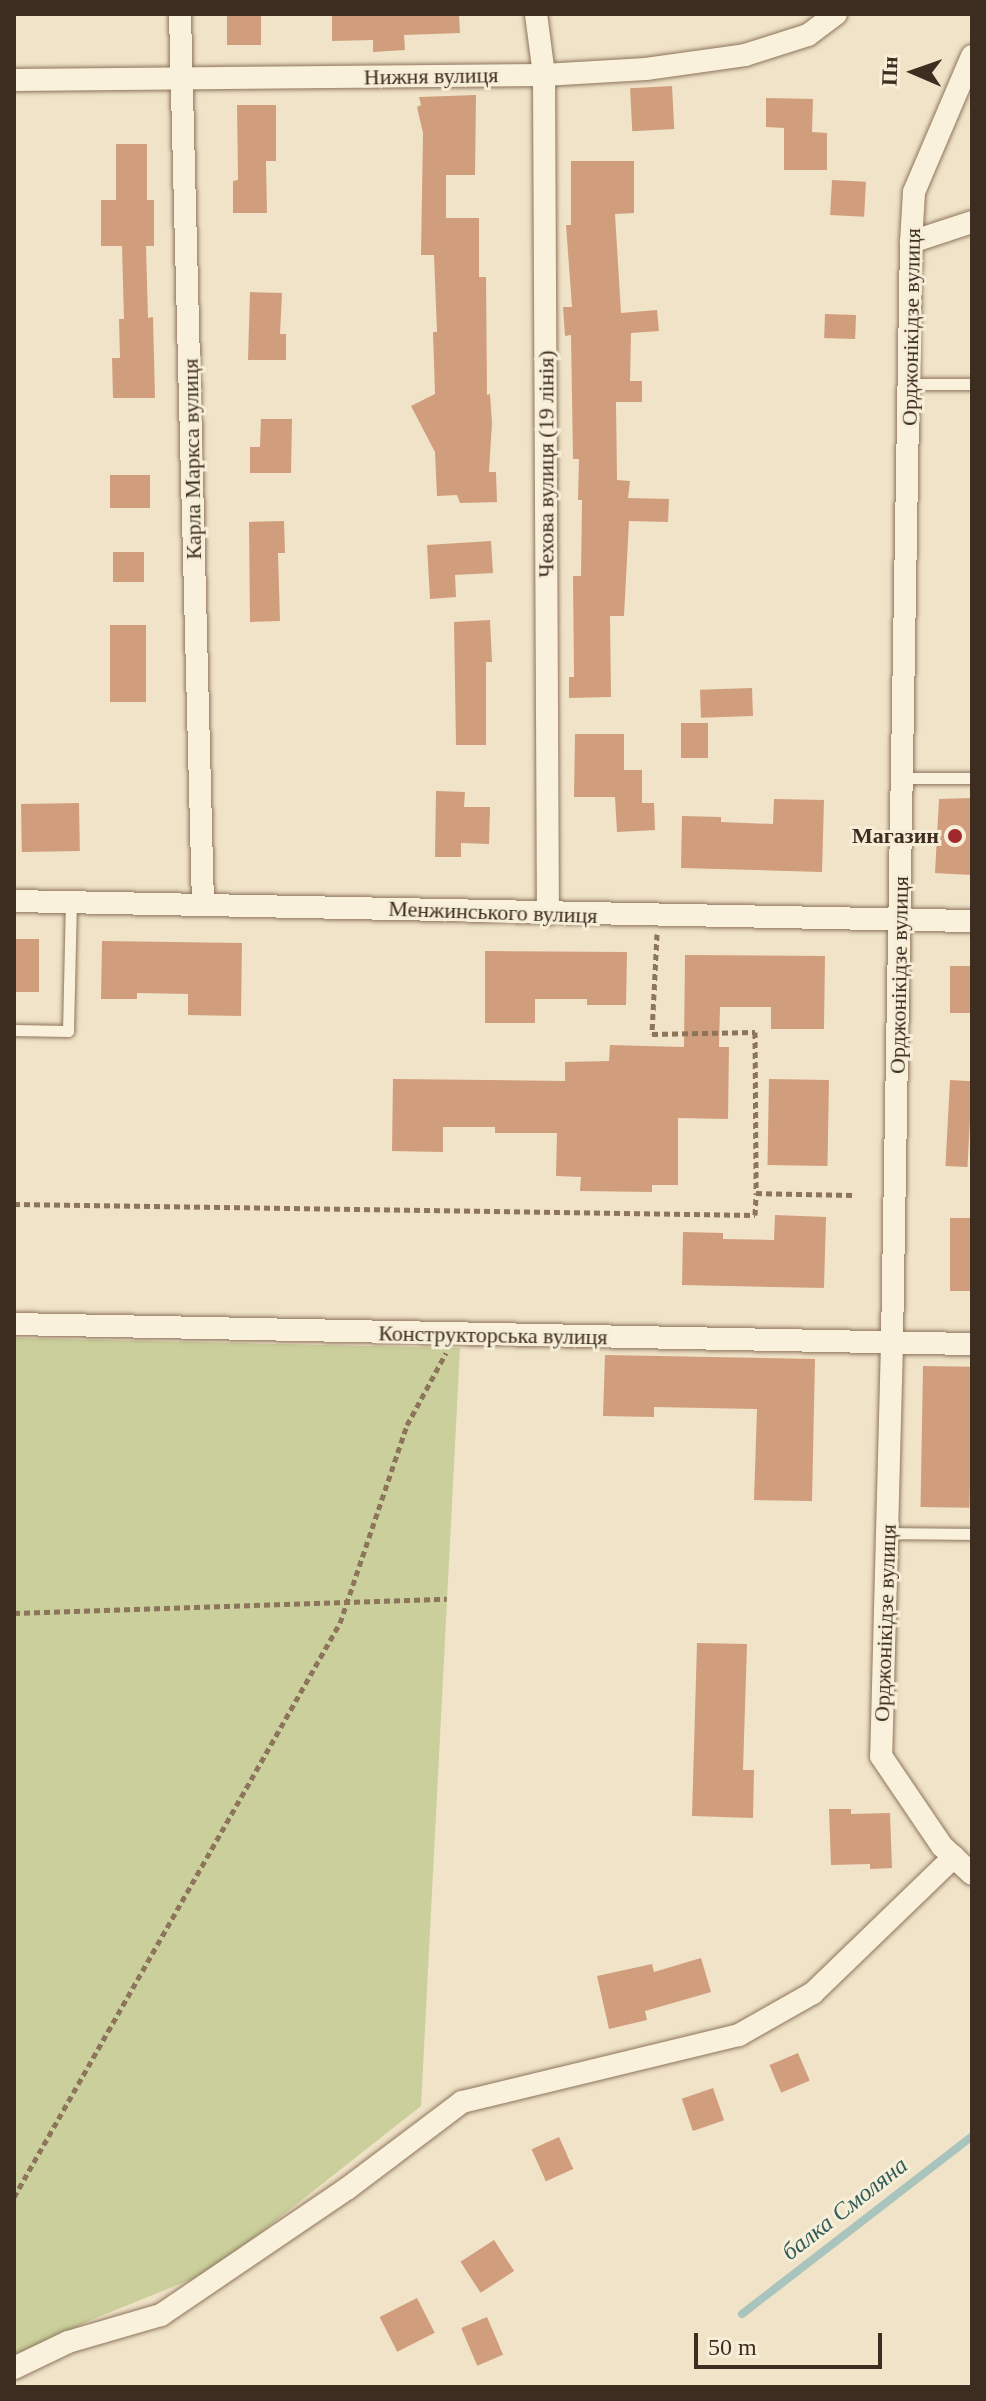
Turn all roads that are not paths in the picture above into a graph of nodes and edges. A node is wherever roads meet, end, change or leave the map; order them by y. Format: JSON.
{"nodes":[{"id":1,"x":180,"y":14,"type":"edge"},
{"id":2,"x":536,"y":14,"type":"edge"},
{"id":3,"x":836,"y":14,"type":"edge"},
{"id":4,"x":972,"y":56,"type":"edge"},
{"id":5,"x":544,"y":75,"type":"junction"},
{"id":6,"x":14,"y":80,"type":"edge"},
{"id":7,"x":182,"y":80,"type":"junction"},
{"id":8,"x":972,"y":222,"type":"edge"},
{"id":9,"x":911,"y":242,"type":"junction"},
{"id":10,"x":910,"y":384,"type":"junction"},
{"id":11,"x":972,"y":384,"type":"edge"},
{"id":12,"x":902,"y":778,"type":"junction"},
{"id":13,"x":972,"y":778,"type":"edge"},
{"id":14,"x":14,"y":901,"type":"edge"},
{"id":15,"x":71,"y":902,"type":"junction"},
{"id":16,"x":203,"y":904,"type":"junction"},
{"id":17,"x":548,"y":914,"type":"junction"},
{"id":18,"x":900,"y":921,"type":"junction"},
{"id":19,"x":972,"y":921,"type":"edge"},
{"id":20,"x":14,"y":1030,"type":"edge"},
{"id":21,"x":14,"y":1324,"type":"edge"},
{"id":22,"x":892,"y":1343,"type":"junction"},
{"id":23,"x":972,"y":1344,"type":"edge"},
{"id":24,"x":887,"y":1533,"type":"junction"},
{"id":25,"x":972,"y":1534,"type":"edge"},
{"id":26,"x":954,"y":1857,"type":"junction"},
{"id":27,"x":972,"y":1874,"type":"edge"},
{"id":28,"x":14,"y":2368,"type":"edge"}],
"edges":[{"from":1,"to":7,"type":"street","name":"Карла Маркса вулиця"},
{"from":2,"to":5,"type":"street","name":"Чехова вулиця (19 лiнiя)"},
{"from":3,"to":5,"type":"street","name":"Нижня вулиця"},
{"from":4,"to":9,"type":"street","name":"Орджонікідзе вулиця"},
{"from":5,"to":7,"type":"street","name":"Нижня вулиця"},
{"from":5,"to":17,"type":"street","name":"Чехова вулиця (19 лiнiя)"},
{"from":6,"to":7,"type":"street","name":"Нижня вулиця"},
{"from":7,"to":16,"type":"street","name":"Карла Маркса вулиця"},
{"from":8,"to":9,"type":"street"},
{"from":9,"to":10,"type":"street","name":"Орджонікідзе вулиця"},
{"from":10,"to":11,"type":"lane"},
{"from":10,"to":12,"type":"street","name":"Орджонікідзе вулиця"},
{"from":12,"to":13,"type":"lane"},
{"from":12,"to":18,"type":"street","name":"Орджонікідзе вулиця"},
{"from":14,"to":15,"type":"street","name":"Менжинського вулиця"},
{"from":15,"to":16,"type":"street","name":"Менжинського вулиця"},
{"from":15,"to":20,"type":"lane"},
{"from":16,"to":17,"type":"street","name":"Менжинського вулиця"},
{"from":17,"to":18,"type":"street","name":"Менжинського вулиця"},
{"from":18,"to":19,"type":"street","name":"Менжинського вулиця"},
{"from":18,"to":22,"type":"street","name":"Орджонікідзе вулиця"},
{"from":21,"to":22,"type":"street","name":"Конструкторська вулиця"},
{"from":22,"to":23,"type":"street","name":"Конструкторська вулиця"},
{"from":22,"to":24,"type":"street","name":"Орджонікідзе вулиця"},
{"from":24,"to":25,"type":"lane"},
{"from":24,"to":26,"type":"street","name":"Орджонікідзе вулиця"},
{"from":26,"to":27,"type":"street","name":"Орджонікідзе вулиця"},
{"from":26,"to":28,"type":"street"}]}
